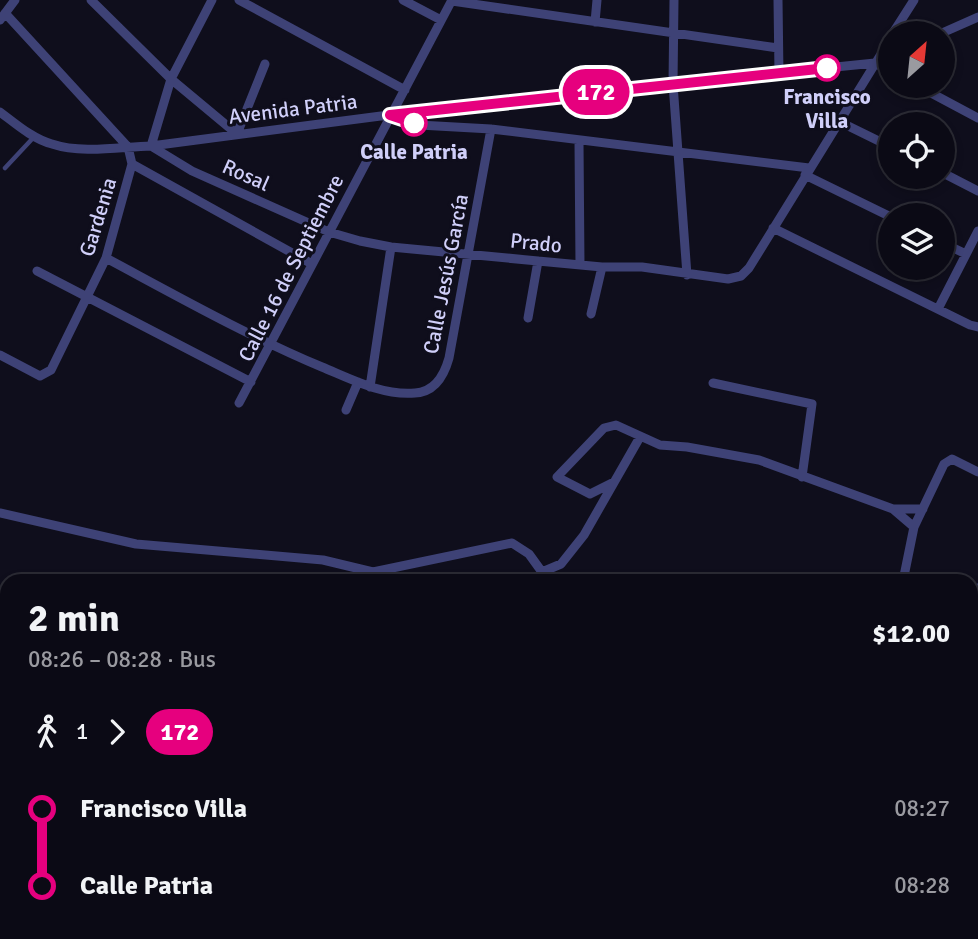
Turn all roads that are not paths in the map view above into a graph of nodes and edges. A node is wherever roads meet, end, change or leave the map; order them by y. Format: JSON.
{"nodes":[{"id":1,"x":15,"y":0,"type":"edge"},
{"id":2,"x":91,"y":0,"type":"edge"},
{"id":3,"x":212,"y":0,"type":"edge"},
{"id":4,"x":239,"y":0,"type":"edge"},
{"id":5,"x":403,"y":0,"type":"edge"},
{"id":6,"x":597,"y":0,"type":"edge"},
{"id":7,"x":674,"y":0,"type":"edge"},
{"id":8,"x":778,"y":0,"type":"edge"},
{"id":9,"x":914,"y":0,"type":"edge"},
{"id":10,"x":452,"y":1,"type":"edge"},
{"id":11,"x":3,"y":17,"type":"edge"},
{"id":12,"x":978,"y":18,"type":"edge"},
{"id":13,"x":441,"y":20,"type":"junction"},
{"id":14,"x":901,"y":21,"type":"edge"},
{"id":15,"x":595,"y":22,"type":"junction"},
{"id":16,"x":956,"y":27,"type":"edge"},
{"id":17,"x":674,"y":33,"type":"junction"},
{"id":18,"x":778,"y":48,"type":"junction"},
{"id":19,"x":878,"y":58,"type":"edge"},
{"id":20,"x":878,"y":62,"type":"edge"},
{"id":21,"x":875,"y":63,"type":"junction"},
{"id":22,"x":265,"y":64,"type":"dead end"},
{"id":23,"x":878,"y":64,"type":"edge"},
{"id":24,"x":779,"y":74,"type":"junction"},
{"id":25,"x":171,"y":79,"type":"junction"},
{"id":26,"x":673,"y":84,"type":"junction"},
{"id":27,"x":405,"y":90,"type":"junction"},
{"id":28,"x":940,"y":98,"type":"edge"},
{"id":29,"x":0,"y":113,"type":"edge"},
{"id":30,"x":390,"y":115,"type":"junction"},
{"id":31,"x":978,"y":118,"type":"edge"},
{"id":32,"x":838,"y":121,"type":"junction"},
{"id":33,"x":491,"y":129,"type":"junction"},
{"id":34,"x":237,"y":134,"type":"junction"},
{"id":35,"x":34,"y":136,"type":"junction"},
{"id":36,"x":878,"y":141,"type":"edge"},
{"id":37,"x":579,"y":142,"type":"junction"},
{"id":38,"x":151,"y":146,"type":"junction"},
{"id":39,"x":128,"y":147,"type":"junction"},
{"id":40,"x":677,"y":152,"type":"junction"},
{"id":41,"x":132,"y":164,"type":"junction"},
{"id":42,"x":5,"y":168,"type":"dead end"},
{"id":43,"x":807,"y":171,"type":"junction"},
{"id":44,"x":955,"y":179,"type":"edge"},
{"id":45,"x":978,"y":191,"type":"edge"},
{"id":46,"x":878,"y":210,"type":"edge"},
{"id":47,"x":773,"y":228,"type":"junction"},
{"id":48,"x":978,"y":230,"type":"edge"},
{"id":49,"x":329,"y":232,"type":"junction"},
{"id":50,"x":391,"y":247,"type":"junction"},
{"id":51,"x":955,"y":249,"type":"edge"},
{"id":52,"x":469,"y":253,"type":"junction"},
{"id":53,"x":966,"y":254,"type":"junction"},
{"id":54,"x":106,"y":258,"type":"junction"},
{"id":55,"x":538,"y":261,"type":"junction"},
{"id":56,"x":312,"y":264,"type":"junction"},
{"id":57,"x":580,"y":265,"type":"junction"},
{"id":58,"x":602,"y":267,"type":"junction"},
{"id":59,"x":37,"y":271,"type":"dead end"},
{"id":60,"x":687,"y":275,"type":"junction"},
{"id":61,"x":88,"y":296,"type":"junction"},
{"id":62,"x":938,"y":309,"type":"junction"},
{"id":63,"x":591,"y":314,"type":"dead end"},
{"id":64,"x":528,"y":318,"type":"dead end"},
{"id":65,"x":978,"y":327,"type":"edge"},
{"id":66,"x":271,"y":346,"type":"junction"},
{"id":67,"x":0,"y":355,"type":"edge"},
{"id":68,"x":251,"y":382,"type":"junction"},
{"id":69,"x":358,"y":382,"type":"junction"},
{"id":70,"x":713,"y":383,"type":"dead end"},
{"id":71,"x":370,"y":387,"type":"junction"},
{"id":72,"x":239,"y":403,"type":"dead end"},
{"id":73,"x":346,"y":410,"type":"dead end"},
{"id":74,"x":640,"y":437,"type":"junction"},
{"id":75,"x":978,"y":472,"type":"edge"},
{"id":76,"x":802,"y":477,"type":"junction"},
{"id":77,"x":612,"y":484,"type":"junction"},
{"id":78,"x":893,"y":509,"type":"junction"},
{"id":79,"x":923,"y":509,"type":"junction"},
{"id":80,"x":0,"y":513,"type":"edge"},
{"id":81,"x":914,"y":527,"type":"junction"},
{"id":82,"x":542,"y":572,"type":"joint"},
{"id":83,"x":904,"y":574,"type":"edge"}],
"edges":[{"from":1,"to":11,"type":"street"},
{"from":2,"to":25,"type":"street"},
{"from":3,"to":25,"type":"street"},
{"from":4,"to":27,"type":"street"},
{"from":5,"to":13,"type":"street"},
{"from":6,"to":15,"type":"street"},
{"from":7,"to":17,"type":"street"},
{"from":8,"to":18,"type":"street"},
{"from":9,"to":14,"type":"street"},
{"from":10,"to":13,"type":"street","name":"Calle 16 de Septiembre"},
{"from":10,"to":15,"type":"street"},
{"from":11,"to":39,"type":"street"},
{"from":12,"to":16,"type":"street"},
{"from":13,"to":27,"type":"street","name":"Calle 16 de Septiembre"},
{"from":15,"to":17,"type":"street"},
{"from":17,"to":18,"type":"street"},
{"from":17,"to":26,"type":"street"},
{"from":18,"to":24,"type":"street"},
{"from":19,"to":21,"type":"street"},
{"from":20,"to":21,"type":"street","name":"Avenida Patria"},
{"from":21,"to":23,"type":"street"},
{"from":21,"to":24,"type":"street","name":"Avenida Patria"},
{"from":21,"to":32,"type":"street"},
{"from":22,"to":34,"type":"street"},
{"from":24,"to":26,"type":"street","name":"Avenida Patria"},
{"from":25,"to":34,"type":"street"},
{"from":25,"to":38,"type":"street"},
{"from":26,"to":30,"type":"street","name":"Avenida Patria"},
{"from":26,"to":40,"type":"street"},
{"from":27,"to":30,"type":"street","name":"Calle 16 de Septiembre"},
{"from":28,"to":31,"type":"street"},
{"from":29,"to":35,"type":"street","name":"Avenida Patria"},
{"from":30,"to":33,"type":"street"},
{"from":30,"to":34,"type":"street","name":"Avenida Patria"},
{"from":30,"to":49,"type":"street","name":"Calle 16 de Septiembre"},
{"from":32,"to":36,"type":"street"},
{"from":32,"to":43,"type":"street"},
{"from":33,"to":37,"type":"street"},
{"from":33,"to":52,"type":"street","name":"Calle Jesús García"},
{"from":34,"to":38,"type":"street","name":"Avenida Patria"},
{"from":35,"to":39,"type":"street","name":"Avenida Patria"},
{"from":35,"to":42,"type":"lane"},
{"from":37,"to":40,"type":"street"},
{"from":37,"to":57,"type":"street"},
{"from":38,"to":39,"type":"street","name":"Avenida Patria"},
{"from":38,"to":49,"type":"street","name":"Rosal"},
{"from":39,"to":41,"type":"street","name":"Gardenia"},
{"from":40,"to":43,"type":"street"},
{"from":40,"to":60,"type":"street"},
{"from":41,"to":54,"type":"street","name":"Gardenia"},
{"from":41,"to":56,"type":"street"},
{"from":43,"to":46,"type":"street"},
{"from":43,"to":47,"type":"street"},
{"from":44,"to":45,"type":"street"},
{"from":47,"to":60,"type":"street","name":"Prado"},
{"from":47,"to":62,"type":"street"},
{"from":48,"to":53,"type":"street"},
{"from":49,"to":50,"type":"street","name":"Prado"},
{"from":49,"to":56,"type":"street","name":"Calle 16 de Septiembre"},
{"from":50,"to":52,"type":"street","name":"Prado"},
{"from":50,"to":71,"type":"street"},
{"from":51,"to":53,"type":"street"},
{"from":52,"to":55,"type":"street","name":"Prado"},
{"from":52,"to":71,"type":"street","name":"Calle Jesús García"},
{"from":53,"to":62,"type":"street"},
{"from":54,"to":61,"type":"street","name":"Gardenia"},
{"from":54,"to":66,"type":"street"},
{"from":55,"to":57,"type":"street","name":"Prado"},
{"from":55,"to":64,"type":"street"},
{"from":56,"to":66,"type":"street","name":"Calle 16 de Septiembre"},
{"from":57,"to":58,"type":"street","name":"Prado"},
{"from":58,"to":60,"type":"street","name":"Prado"},
{"from":58,"to":63,"type":"street"},
{"from":59,"to":61,"type":"street"},
{"from":61,"to":67,"type":"street","name":"Gardenia"},
{"from":61,"to":68,"type":"street"},
{"from":62,"to":65,"type":"street"},
{"from":66,"to":68,"type":"street","name":"Calle 16 de Septiembre"},
{"from":66,"to":69,"type":"street"},
{"from":68,"to":72,"type":"street","name":"Calle 16 de Septiembre"},
{"from":69,"to":71,"type":"street"},
{"from":69,"to":73,"type":"street"},
{"from":70,"to":76,"type":"street"},
{"from":74,"to":76,"type":"street"},
{"from":74,"to":77,"type":"street"},
{"from":74,"to":77,"type":"street"},
{"from":75,"to":79,"type":"street"},
{"from":76,"to":78,"type":"street"},
{"from":77,"to":82,"type":"street"},
{"from":78,"to":79,"type":"street"},
{"from":78,"to":81,"type":"street"},
{"from":79,"to":81,"type":"street"},
{"from":80,"to":82,"type":"street"},
{"from":81,"to":83,"type":"street"}]}
